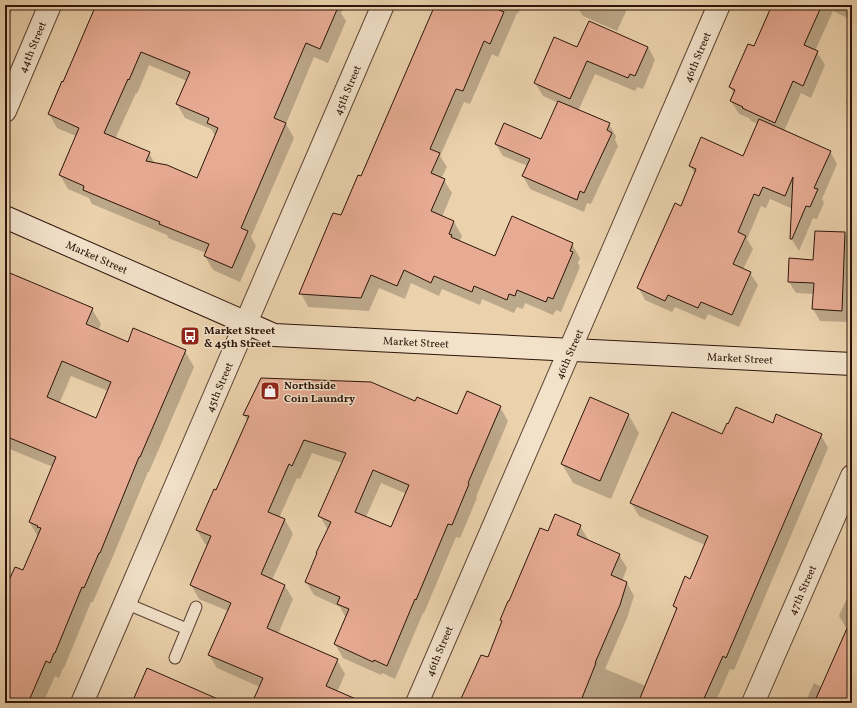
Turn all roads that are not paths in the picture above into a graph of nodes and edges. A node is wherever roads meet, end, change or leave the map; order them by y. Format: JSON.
{"nodes":[{"id":1,"x":50,"y":5,"type":"edge"},
{"id":2,"x":383,"y":5,"type":"edge"},
{"id":3,"x":719,"y":5,"type":"edge"},
{"id":4,"x":5,"y":111,"type":"edge"},
{"id":5,"x":5,"y":217,"type":"edge"},
{"id":6,"x":247,"y":323,"type":"junction"},
{"id":7,"x":571,"y":350,"type":"junction"},
{"id":8,"x":852,"y":364,"type":"edge"},
{"id":9,"x":852,"y":476,"type":"edge"},
{"id":10,"x":125,"y":603,"type":"junction"},
{"id":11,"x":196,"y":607,"type":"dead end"},
{"id":12,"x":187,"y":629,"type":"junction"},
{"id":13,"x":175,"y":658,"type":"dead end"},
{"id":14,"x":82,"y":703,"type":"edge"},
{"id":15,"x":417,"y":703,"type":"edge"},
{"id":16,"x":753,"y":703,"type":"edge"}],
"edges":[{"from":1,"to":4,"type":"street","name":"44th Street"},
{"from":2,"to":6,"type":"street","name":"45th Street"},
{"from":3,"to":7,"type":"street","name":"46th Street"},
{"from":5,"to":6,"type":"street","name":"Market Street"},
{"from":6,"to":7,"type":"street","name":"Market Street"},
{"from":6,"to":10,"type":"street","name":"45th Street"},
{"from":7,"to":8,"type":"street","name":"Market Street"},
{"from":7,"to":15,"type":"street","name":"46th Street"},
{"from":9,"to":16,"type":"street","name":"47th Street"},
{"from":10,"to":12,"type":"lane"},
{"from":10,"to":14,"type":"street","name":"45th Street"},
{"from":11,"to":12,"type":"lane"},
{"from":12,"to":13,"type":"lane"}]}
